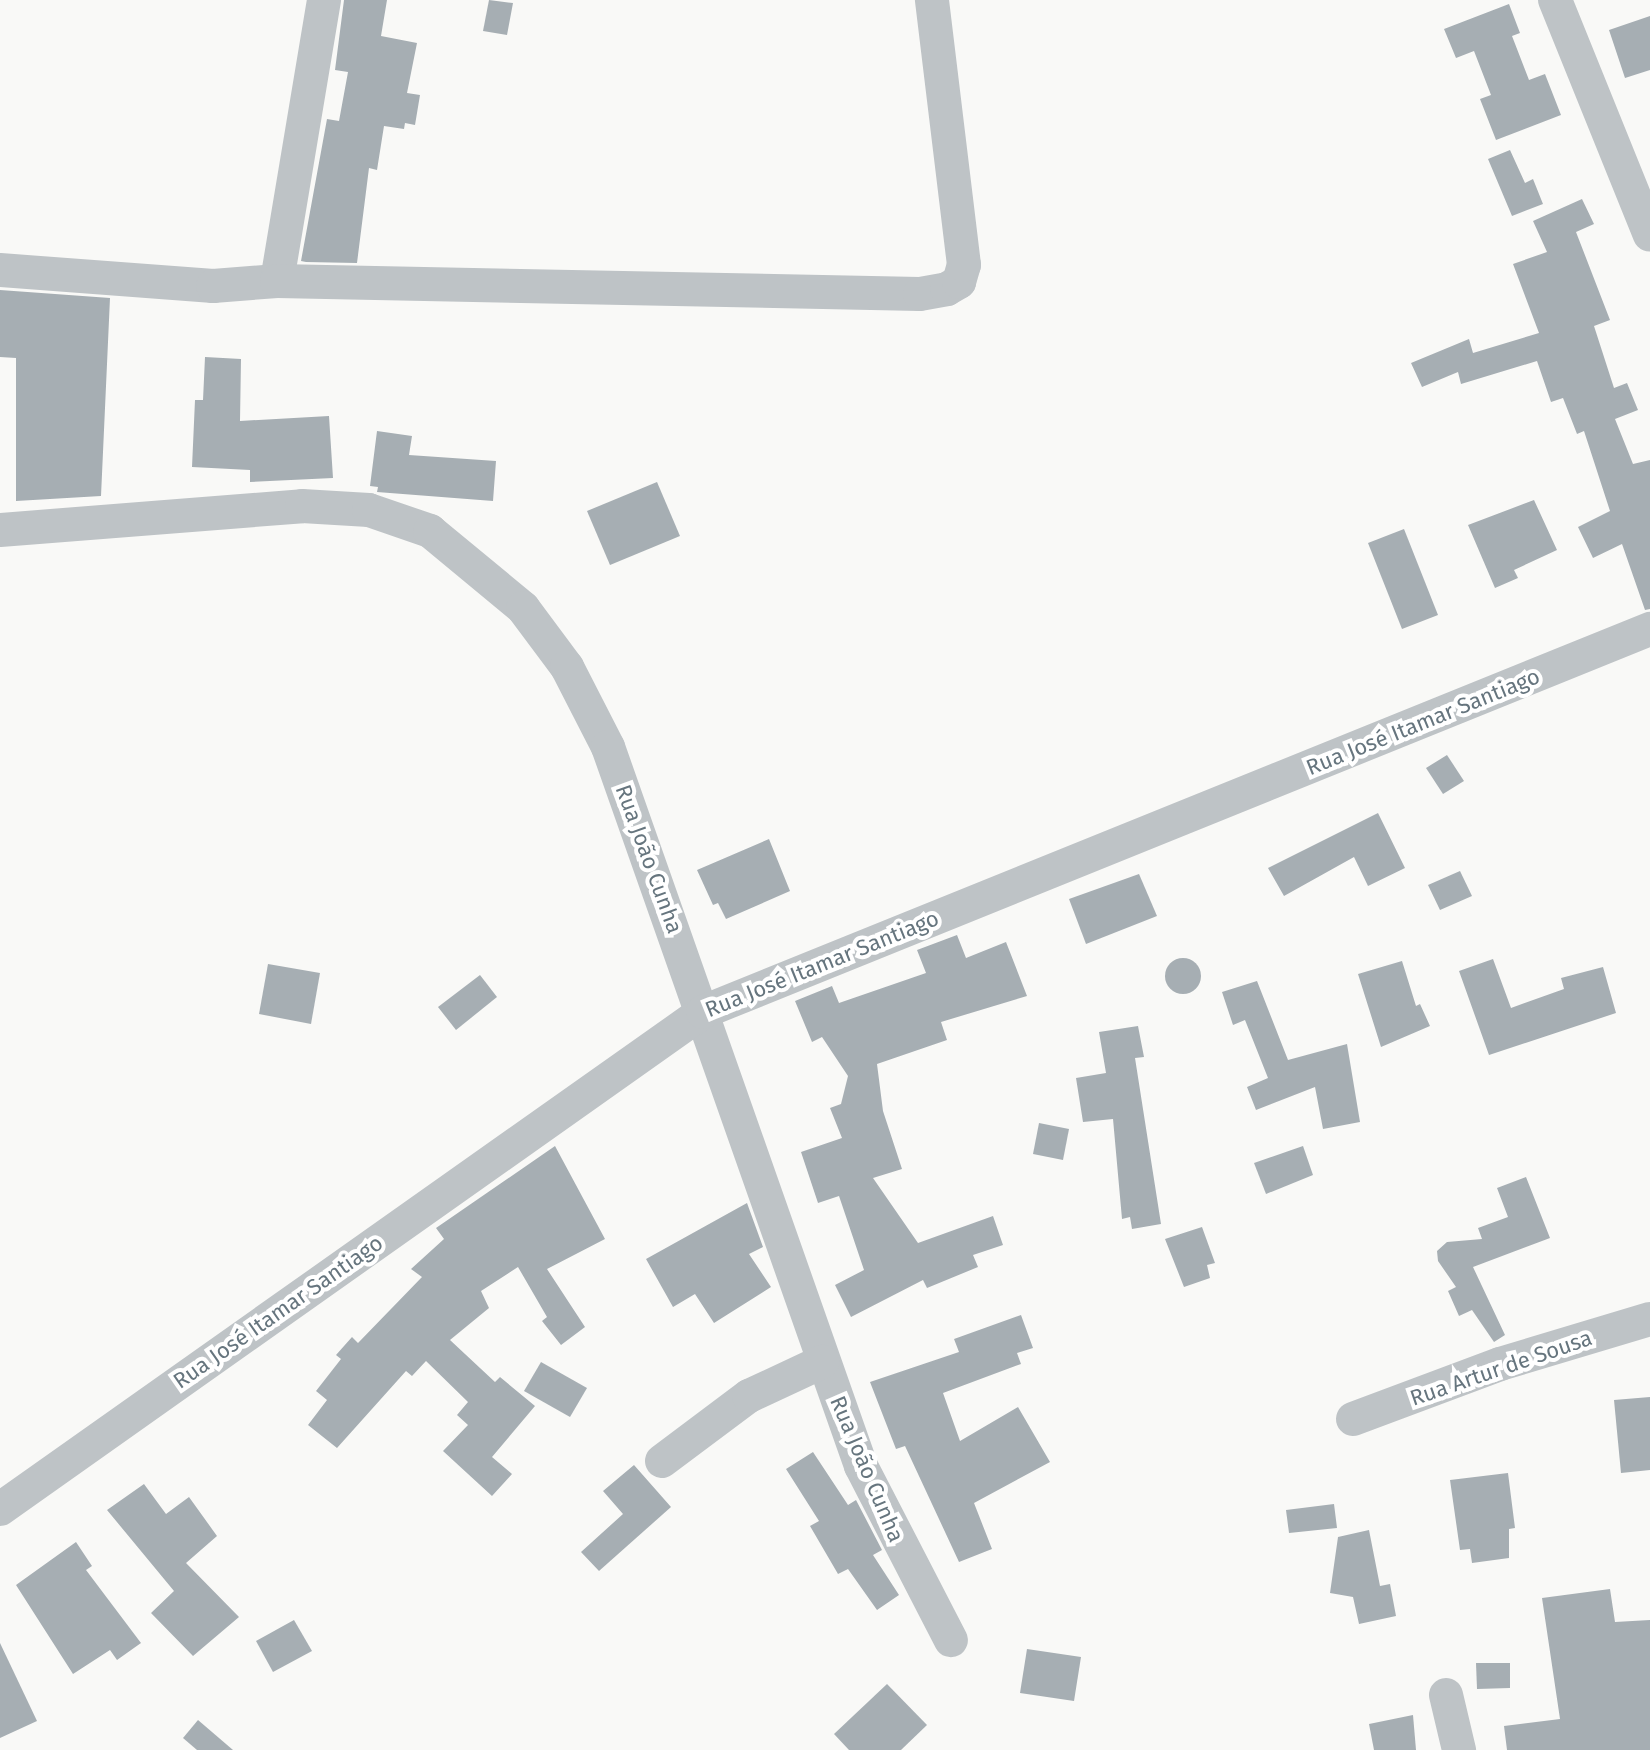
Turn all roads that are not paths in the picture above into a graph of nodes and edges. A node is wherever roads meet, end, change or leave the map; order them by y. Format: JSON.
{"nodes":[{"id":1,"x":324,"y":0,"type":"edge"},
{"id":2,"x":932,"y":0,"type":"edge"},
{"id":3,"x":1555,"y":0,"type":"edge"},
{"id":4,"x":1650,"y":235,"type":"edge"},
{"id":5,"x":0,"y":270,"type":"edge"},
{"id":6,"x":277,"y":281,"type":"junction"},
{"id":7,"x":0,"y":530,"type":"edge"},
{"id":8,"x":1650,"y":629,"type":"edge"},
{"id":9,"x":703,"y":1012,"type":"junction"},
{"id":10,"x":1650,"y":1319,"type":"edge"},
{"id":11,"x":822,"y":1362,"type":"junction"},
{"id":12,"x":1353,"y":1419,"type":"dead end"},
{"id":13,"x":662,"y":1461,"type":"dead end"},
{"id":14,"x":0,"y":1509,"type":"edge"},
{"id":15,"x":951,"y":1640,"type":"dead end"},
{"id":16,"x":1446,"y":1695,"type":"dead end"},
{"id":17,"x":1459,"y":1750,"type":"edge"}],
"edges":[{"from":1,"to":6,"type":"street"},
{"from":2,"to":6,"type":"street"},
{"from":3,"to":4,"type":"street"},
{"from":5,"to":6,"type":"street"},
{"from":7,"to":9,"type":"street","name":"Rua João Cunha"},
{"from":8,"to":9,"type":"street","name":"Rua José Itamar Santiago"},
{"from":9,"to":11,"type":"street","name":"Rua João Cunha"},
{"from":9,"to":14,"type":"street","name":"Rua José Itamar Santiago"},
{"from":10,"to":12,"type":"street","name":"Rua Artur de Sousa"},
{"from":11,"to":13,"type":"street"},
{"from":11,"to":15,"type":"street","name":"Rua João Cunha"},
{"from":16,"to":17,"type":"street"}]}
